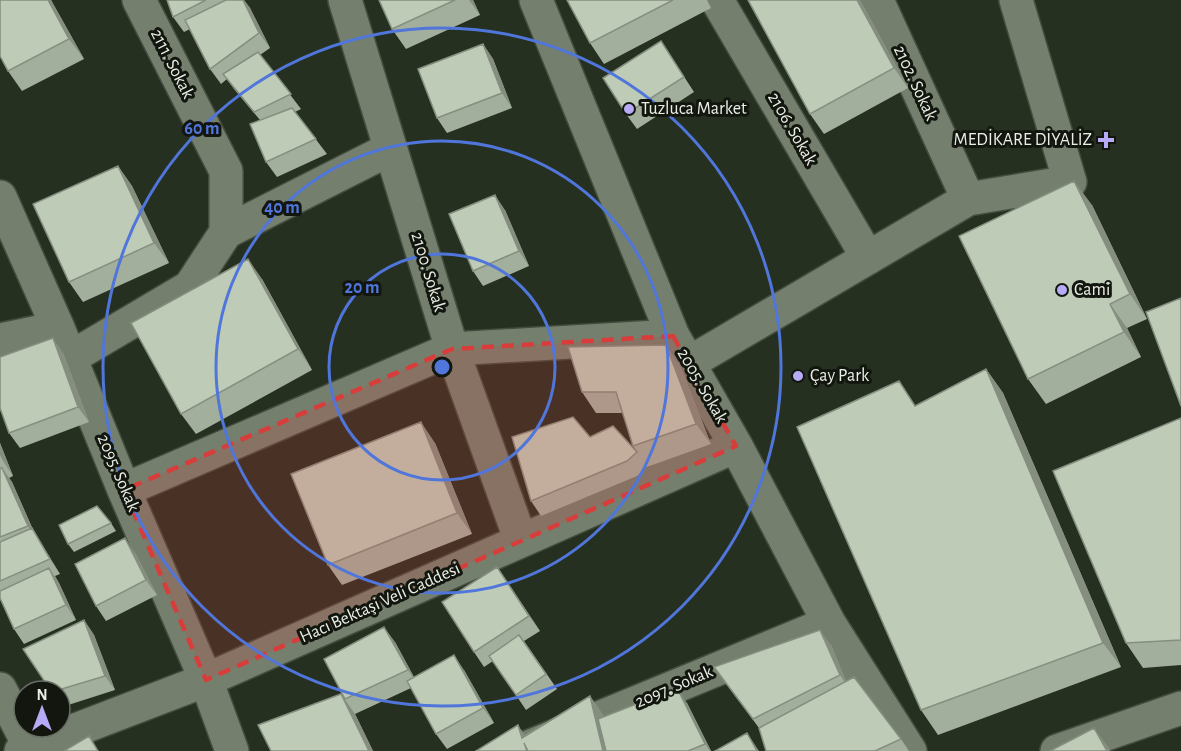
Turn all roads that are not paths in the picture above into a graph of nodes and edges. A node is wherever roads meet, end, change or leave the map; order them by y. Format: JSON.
{"nodes":[{"id":1,"x":139,"y":0,"type":"edge"},
{"id":2,"x":345,"y":0,"type":"edge"},
{"id":3,"x":536,"y":0,"type":"edge"},
{"id":4,"x":717,"y":0,"type":"edge"},
{"id":5,"x":877,"y":0,"type":"edge"},
{"id":6,"x":1016,"y":0,"type":"edge"},
{"id":7,"x":390,"y":149,"type":"junction"},
{"id":8,"x":0,"y":197,"type":"edge"},
{"id":9,"x":968,"y":199,"type":"junction"},
{"id":10,"x":226,"y":232,"type":"junction"},
{"id":11,"x":868,"y":258,"type":"junction"},
{"id":12,"x":0,"y":340,"type":"edge"},
{"id":13,"x":64,"y":343,"type":"junction"},
{"id":14,"x":452,"y":349,"type":"junction"},
{"id":15,"x":681,"y":350,"type":"junction"},
{"id":16,"x":736,"y":446,"type":"junction"},
{"id":17,"x":124,"y":490,"type":"junction"},
{"id":18,"x":522,"y":541,"type":"junction"},
{"id":19,"x":829,"y":623,"type":"junction"},
{"id":20,"x":207,"y":680,"type":"junction"},
{"id":21,"x":0,"y":689,"type":"edge"},
{"id":22,"x":1179,"y":718,"type":"edge"},
{"id":23,"x":26,"y":749,"type":"edge"},
{"id":24,"x":232,"y":751,"type":"edge"},
{"id":25,"x":519,"y":751,"type":"edge"},
{"id":26,"x":910,"y":751,"type":"edge"},
{"id":27,"x":1057,"y":751,"type":"edge"}],
"edges":[{"from":1,"to":10,"type":"street","name":"2111. Sokak"},
{"from":2,"to":7,"type":"street","name":"2100. Sokak"},
{"from":3,"to":15,"type":"street","name":"2005. Sokak"},
{"from":4,"to":11,"type":"street","name":"2106. Sokak"},
{"from":5,"to":9,"type":"street","name":"2102. Sokak"},
{"from":6,"to":9,"type":"street"},
{"from":7,"to":10,"type":"street"},
{"from":7,"to":14,"type":"street","name":"2100. Sokak"},
{"from":8,"to":13,"type":"street","name":"2095. Sokak"},
{"from":9,"to":11,"type":"street"},
{"from":10,"to":13,"type":"street"},
{"from":11,"to":15,"type":"street"},
{"from":12,"to":13,"type":"street"},
{"from":13,"to":17,"type":"street","name":"2095. Sokak"},
{"from":14,"to":15,"type":"street"},
{"from":14,"to":17,"type":"street"},
{"from":14,"to":18,"type":"street","name":"2100. Sokak"},
{"from":15,"to":16,"type":"street","name":"2005. Sokak"},
{"from":16,"to":18,"type":"street","name":"Hacı Bektaşi Veli Caddesi"},
{"from":16,"to":19,"type":"street","name":"2005. Sokak"},
{"from":17,"to":20,"type":"street","name":"2095. Sokak"},
{"from":18,"to":20,"type":"street","name":"Hacı Bektaşi Veli Caddesi"},
{"from":19,"to":25,"type":"street","name":"2097. Sokak"},
{"from":19,"to":26,"type":"street","name":"2005. Sokak"},
{"from":20,"to":23,"type":"street","name":"Hacı Bektaşi Veli Caddesi"},
{"from":20,"to":24,"type":"street","name":"2095. Sokak"},
{"from":21,"to":23,"type":"street"},
{"from":22,"to":27,"type":"street"}]}
